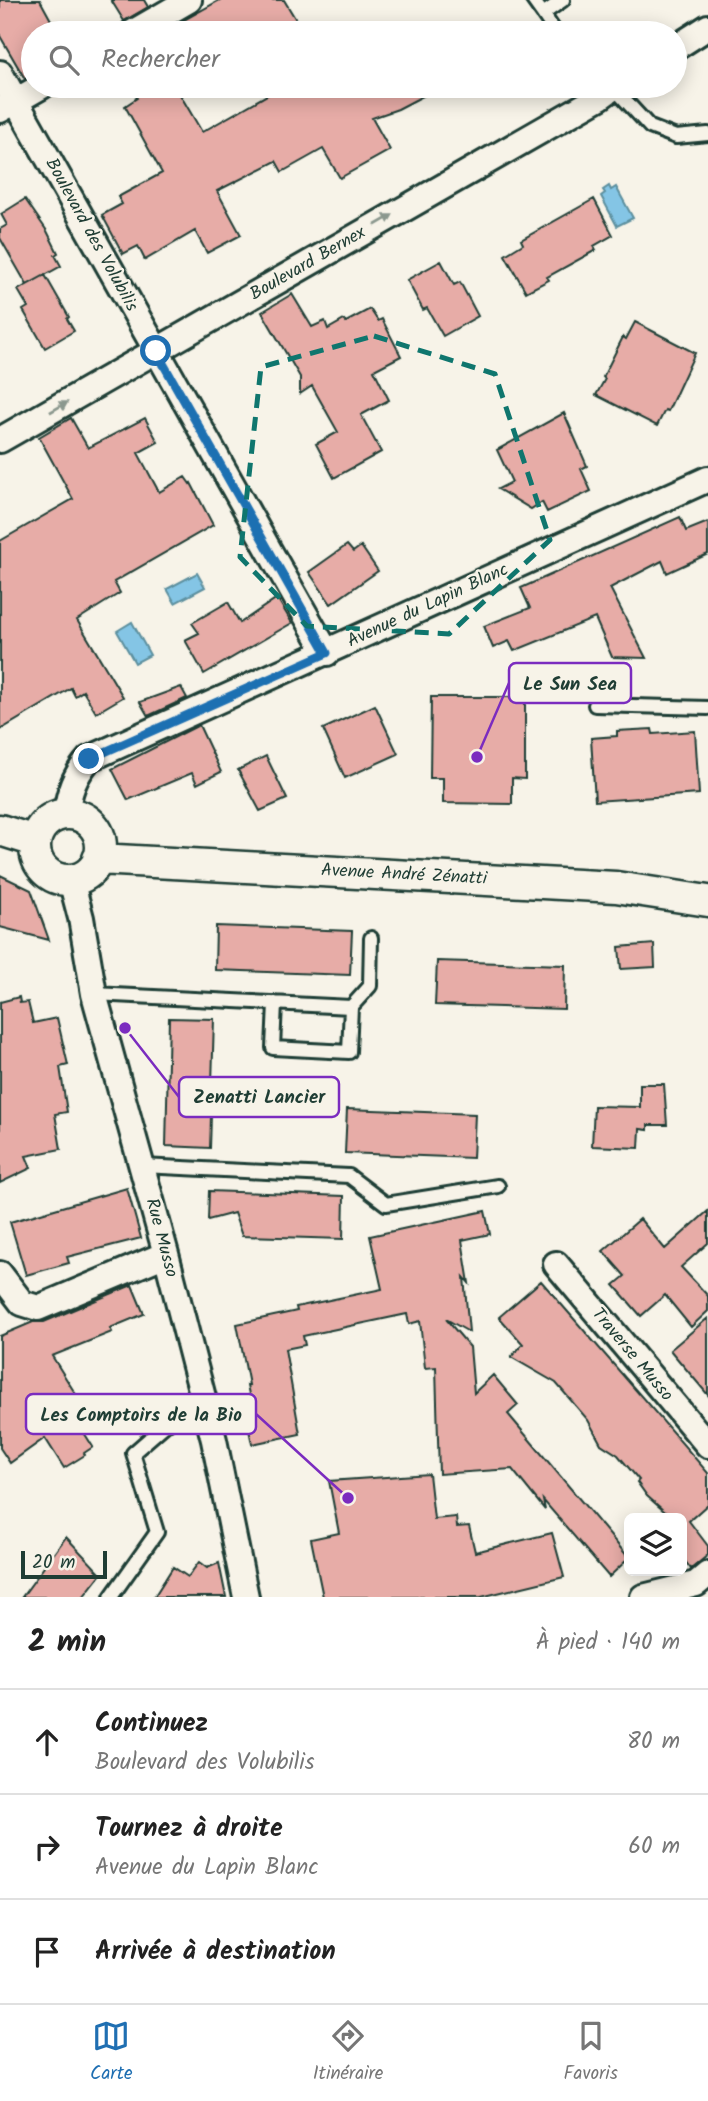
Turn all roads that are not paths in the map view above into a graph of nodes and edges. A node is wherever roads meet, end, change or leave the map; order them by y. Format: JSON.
{"nodes":[{"id":1,"x":189,"y":0,"type":"edge"},
{"id":2,"x":533,"y":0,"type":"edge"},
{"id":3,"x":563,"y":0,"type":"edge"},
{"id":4,"x":543,"y":14,"type":"junction"},
{"id":5,"x":153,"y":21,"type":"edge"},
{"id":6,"x":548,"y":21,"type":"edge"},
{"id":7,"x":708,"y":27,"type":"edge"},
{"id":8,"x":687,"y":40,"type":"edge"},
{"id":9,"x":0,"y":73,"type":"edge"},
{"id":10,"x":590,"y":98,"type":"edge"},
{"id":11,"x":616,"y":98,"type":"edge"},
{"id":12,"x":8,"y":105,"type":"edge"},
{"id":13,"x":708,"y":134,"type":"edge"},
{"id":14,"x":156,"y":351,"type":"junction"},
{"id":15,"x":0,"y":440,"type":"edge"},
{"id":16,"x":708,"y":479,"type":"edge"},
{"id":17,"x":327,"y":653,"type":"junction"},
{"id":18,"x":595,"y":705,"type":"dead end"},
{"id":19,"x":708,"y":708,"type":"edge"},
{"id":20,"x":66,"y":814,"type":"junction"},
{"id":21,"x":0,"y":830,"type":"edge"},
{"id":22,"x":35,"y":841,"type":"junction"},
{"id":23,"x":99,"y":859,"type":"junction"},
{"id":24,"x":71,"y":880,"type":"junction"},
{"id":25,"x":708,"y":901,"type":"edge"},
{"id":26,"x":371,"y":938,"type":"dead end"},
{"id":27,"x":94,"y":994,"type":"junction"},
{"id":28,"x":275,"y":1003,"type":"junction"},
{"id":29,"x":351,"y":1007,"type":"junction"},
{"id":30,"x":142,"y":1167,"type":"junction"},
{"id":31,"x":498,"y":1186,"type":"dead end"},
{"id":32,"x":166,"y":1254,"type":"junction"},
{"id":33,"x":556,"y":1264,"type":"dead end"},
{"id":34,"x":0,"y":1274,"type":"edge"},
{"id":35,"x":202,"y":1393,"type":"junction"},
{"id":36,"x":708,"y":1445,"type":"edge"},
{"id":37,"x":708,"y":1574,"type":"edge"},
{"id":38,"x":111,"y":1597,"type":"edge"},
{"id":39,"x":246,"y":1597,"type":"edge"},
{"id":40,"x":643,"y":1597,"type":"edge"}],
"edges":[{"from":1,"to":5,"type":"street"},
{"from":2,"to":4,"type":"lane"},
{"from":3,"to":4,"type":"lane"},
{"from":4,"to":6,"type":"lane"},
{"from":7,"to":8,"type":"street"},
{"from":9,"to":12,"type":"street","name":"Boulevard des Volubilis"},
{"from":14,"to":10,"type":"street","name":"Boulevard Bernex","one_way":true},
{"from":11,"to":13,"type":"lane"},
{"from":12,"to":14,"type":"street","name":"Boulevard des Volubilis"},
{"from":15,"to":14,"type":"street","name":"Boulevard Bernex","one_way":true},
{"from":14,"to":17,"type":"street","name":"Boulevard des Volubilis"},
{"from":16,"to":17,"type":"street","name":"Avenue du Lapin Blanc"},
{"from":17,"to":20,"type":"street","name":"Avenue du Lapin Blanc"},
{"from":18,"to":19,"type":"lane"},
{"from":20,"to":22,"type":"street"},
{"from":20,"to":23,"type":"street"},
{"from":21,"to":22,"type":"street"},
{"from":22,"to":24,"type":"street"},
{"from":23,"to":24,"type":"street"},
{"from":23,"to":25,"type":"street","name":"Avenue André Zénatti"},
{"from":24,"to":27,"type":"street","name":"Rue Musso"},
{"from":26,"to":29,"type":"lane"},
{"from":27,"to":28,"type":"lane"},
{"from":27,"to":30,"type":"street","name":"Rue Musso"},
{"from":28,"to":29,"type":"lane"},
{"from":28,"to":29,"type":"lane"},
{"from":30,"to":31,"type":"lane"},
{"from":30,"to":32,"type":"street","name":"Rue Musso"},
{"from":32,"to":34,"type":"street"},
{"from":32,"to":35,"type":"street","name":"Rue Musso"},
{"from":33,"to":36,"type":"street","name":"Traverse Musso"},
{"from":35,"to":38,"type":"lane"},
{"from":35,"to":39,"type":"street","name":"Rue Musso"},
{"from":37,"to":40,"type":"street"}]}
